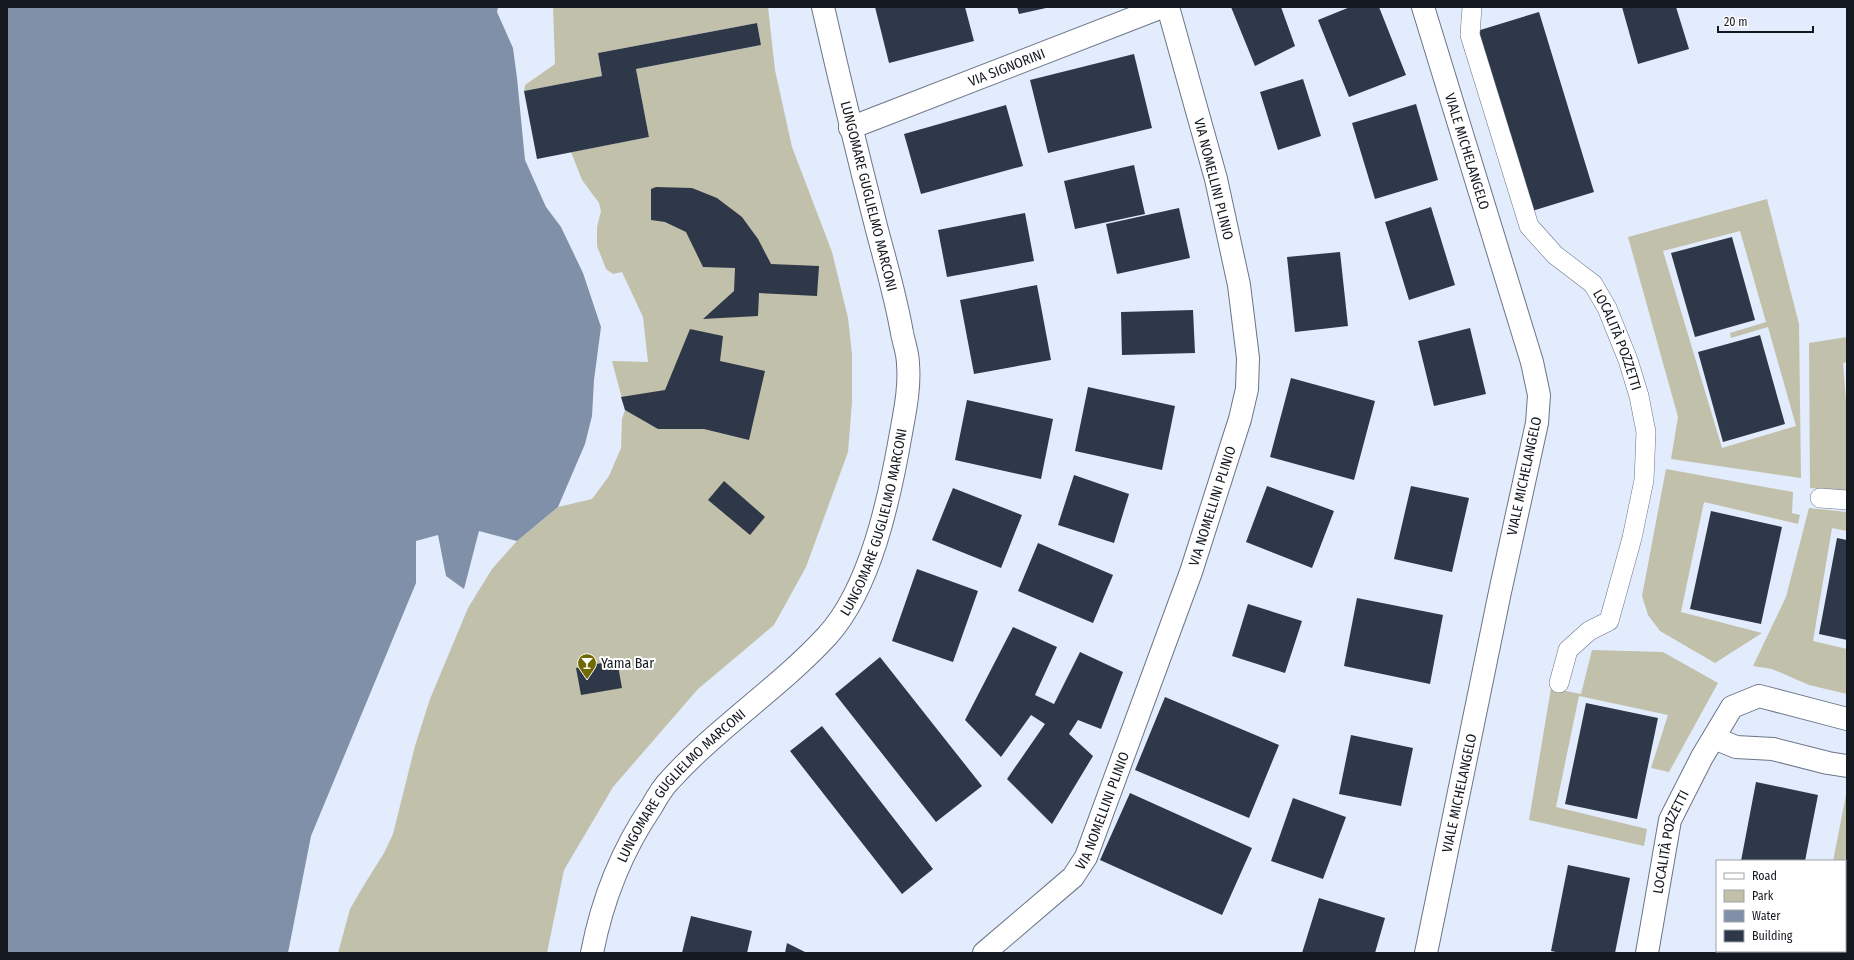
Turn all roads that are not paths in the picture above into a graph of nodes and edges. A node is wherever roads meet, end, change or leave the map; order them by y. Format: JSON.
{"nodes":[{"id":1,"x":823,"y":7,"type":"edge"},
{"id":2,"x":1162,"y":7,"type":"edge"},
{"id":3,"x":1168,"y":7,"type":"edge"},
{"id":4,"x":1423,"y":7,"type":"edge"},
{"id":5,"x":1472,"y":7,"type":"edge"},
{"id":6,"x":850,"y":128,"type":"junction"},
{"id":7,"x":1820,"y":498,"type":"dead end"},
{"id":8,"x":1847,"y":500,"type":"edge"},
{"id":9,"x":1559,"y":684,"type":"dead end"},
{"id":10,"x":1847,"y":719,"type":"edge"},
{"id":11,"x":1714,"y":738,"type":"junction"},
{"id":12,"x":1847,"y":766,"type":"edge"},
{"id":13,"x":592,"y":953,"type":"edge"},
{"id":14,"x":984,"y":953,"type":"edge"},
{"id":15,"x":1426,"y":953,"type":"edge"},
{"id":16,"x":1647,"y":953,"type":"edge"}],
"edges":[{"from":1,"to":6,"type":"street","name":"LUNGOMARE GUGLIELMO MARCONI"},
{"from":2,"to":6,"type":"street","name":"VIA SIGNORINI"},
{"from":3,"to":14,"type":"street","name":"VIA NOMELLINI PLINIO"},
{"from":4,"to":15,"type":"street","name":"VIALE MICHELANGELO"},
{"from":5,"to":9,"type":"lane","name":"LOCALITÀ POZZETTI"},
{"from":6,"to":13,"type":"street","name":"LUNGOMARE GUGLIELMO MARCONI"},
{"from":7,"to":8,"type":"lane"},
{"from":10,"to":11,"type":"street","name":"LOCALITÀ POZZETTI"},
{"from":11,"to":12,"type":"street"},
{"from":11,"to":16,"type":"street","name":"LOCALITÀ POZZETTI"}]}
